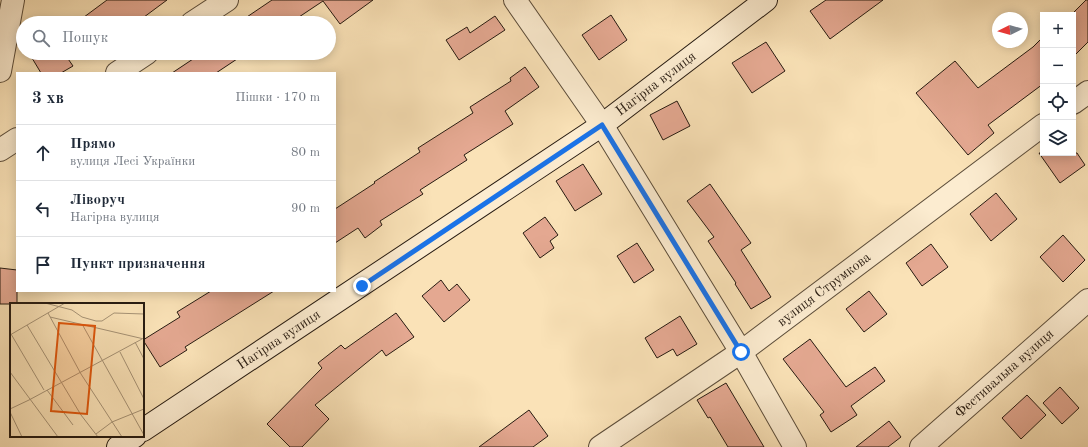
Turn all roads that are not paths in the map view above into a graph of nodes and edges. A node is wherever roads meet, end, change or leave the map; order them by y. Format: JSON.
{"nodes":[{"id":1,"x":13,"y":0,"type":"edge"},
{"id":2,"x":227,"y":0,"type":"edge"},
{"id":3,"x":515,"y":0,"type":"edge"},
{"id":4,"x":766,"y":0,"type":"edge"},
{"id":5,"x":203,"y":16,"type":"edge"},
{"id":6,"x":136,"y":60,"type":"edge"},
{"id":7,"x":0,"y":71,"type":"edge"},
{"id":8,"x":118,"y":72,"type":"edge"},
{"id":9,"x":1088,"y":92,"type":"edge"},
{"id":10,"x":1076,"y":101,"type":"edge"},
{"id":11,"x":602,"y":125,"type":"junction"},
{"id":12,"x":1040,"y":127,"type":"edge"},
{"id":13,"x":16,"y":140,"type":"edge"},
{"id":14,"x":0,"y":150,"type":"edge"},
{"id":15,"x":1088,"y":300,"type":"edge"},
{"id":16,"x":741,"y":352,"type":"junction"},
{"id":17,"x":144,"y":429,"type":"edge"},
{"id":18,"x":133,"y":437,"type":"edge"},
{"id":19,"x":118,"y":447,"type":"edge"},
{"id":20,"x":600,"y":447,"type":"edge"},
{"id":21,"x":795,"y":447,"type":"edge"},
{"id":22,"x":921,"y":447,"type":"edge"}],
"edges":[{"from":1,"to":7,"type":"street"},
{"from":2,"to":5,"type":"street"},
{"from":3,"to":11,"type":"street"},
{"from":4,"to":11,"type":"street","name":"Нагірна вулиця"},
{"from":6,"to":8,"type":"street"},
{"from":9,"to":10,"type":"street"},
{"from":11,"to":16,"type":"street"},
{"from":11,"to":17,"type":"street","name":"Нагірна вулиця"},
{"from":12,"to":16,"type":"street","name":"вулиця Струмкова"},
{"from":13,"to":14,"type":"street"},
{"from":15,"to":22,"type":"street","name":"Фестивальна вулиця"},
{"from":16,"to":20,"type":"street","name":"вулиця Струмкова"},
{"from":16,"to":21,"type":"street"},
{"from":18,"to":19,"type":"street"}]}
